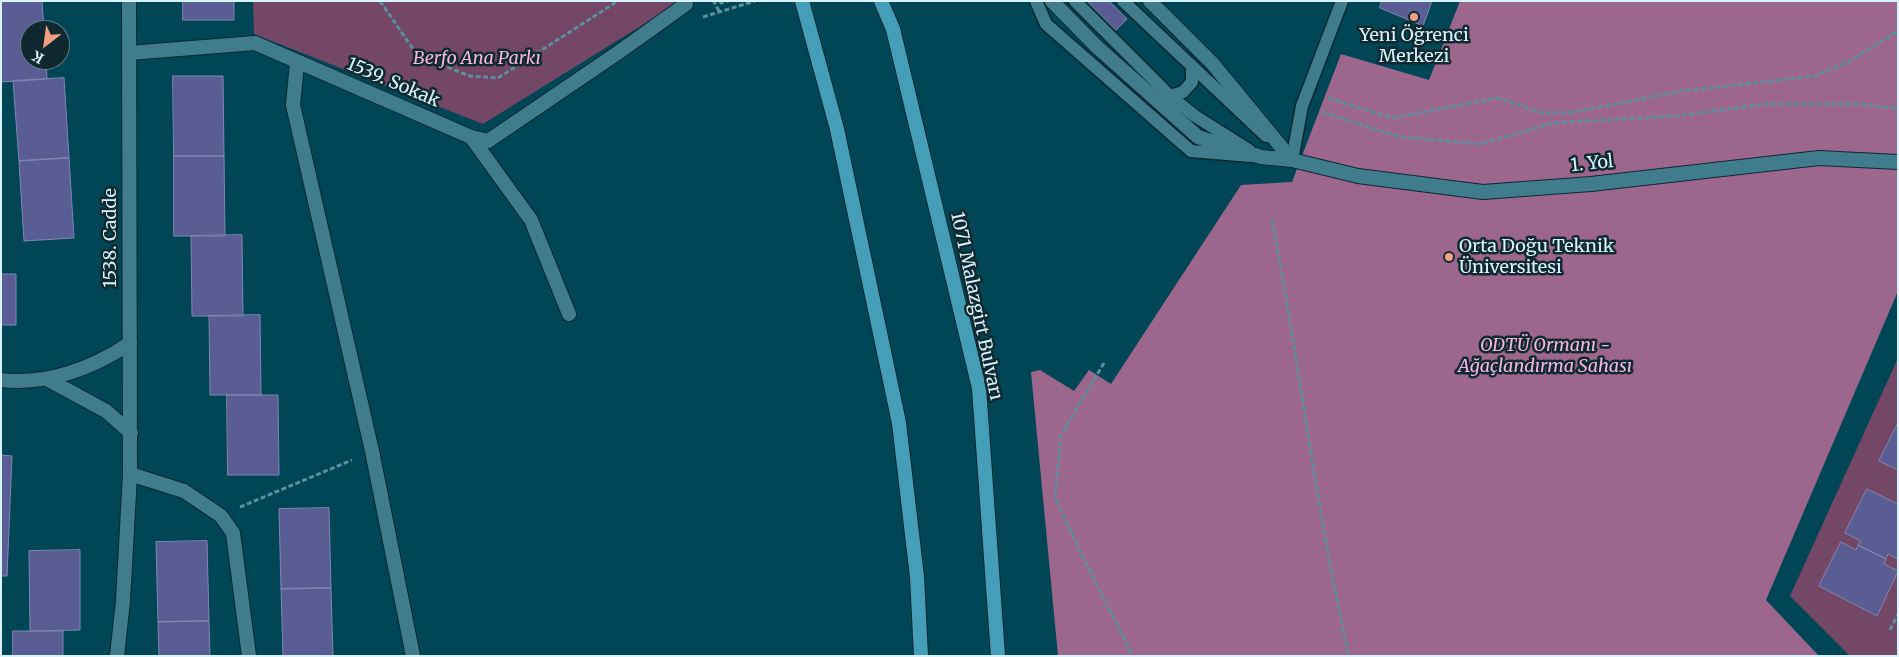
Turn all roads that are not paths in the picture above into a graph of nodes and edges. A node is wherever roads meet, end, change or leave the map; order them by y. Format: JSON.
{"nodes":[{"id":1,"x":128,"y":1,"type":"edge"},
{"id":2,"x":802,"y":1,"type":"edge"},
{"id":3,"x":881,"y":1,"type":"edge"},
{"id":4,"x":1036,"y":1,"type":"edge"},
{"id":5,"x":1052,"y":1,"type":"edge"},
{"id":6,"x":1075,"y":1,"type":"edge"},
{"id":7,"x":1123,"y":1,"type":"edge"},
{"id":8,"x":1150,"y":1,"type":"edge"},
{"id":9,"x":1342,"y":1,"type":"edge"},
{"id":10,"x":686,"y":4,"type":"dead end"},
{"id":11,"x":129,"y":53,"type":"junction"},
{"id":12,"x":297,"y":63,"type":"junction"},
{"id":13,"x":1192,"y":68,"type":"junction"},
{"id":14,"x":1170,"y":96,"type":"junction"},
{"id":15,"x":471,"y":137,"type":"junction"},
{"id":16,"x":1261,"y":157,"type":"junction"},
{"id":17,"x":1292,"y":160,"type":"junction"},
{"id":18,"x":1898,"y":162,"type":"edge"},
{"id":19,"x":569,"y":314,"type":"dead end"},
{"id":20,"x":130,"y":343,"type":"junction"},
{"id":21,"x":48,"y":379,"type":"junction"},
{"id":22,"x":1,"y":380,"type":"edge"},
{"id":23,"x":131,"y":433,"type":"junction"},
{"id":24,"x":130,"y":474,"type":"junction"},
{"id":25,"x":117,"y":656,"type":"edge"},
{"id":26,"x":249,"y":656,"type":"edge"},
{"id":27,"x":413,"y":656,"type":"edge"},
{"id":28,"x":921,"y":656,"type":"edge"},
{"id":29,"x":998,"y":656,"type":"edge"}],
"edges":[{"from":1,"to":11,"type":"street","name":"1538. Cadde"},
{"from":2,"to":28,"type":"main road"},
{"from":3,"to":29,"type":"main road","name":"1071 Malazgirt Bulvarı"},
{"from":4,"to":16,"type":"lane"},
{"from":5,"to":16,"type":"street","name":"1. Yol"},
{"from":6,"to":14,"type":"lane"},
{"from":7,"to":13,"type":"lane"},
{"from":8,"to":17,"type":"street"},
{"from":9,"to":17,"type":"lane"},
{"from":10,"to":15,"type":"street","name":"1539. Sokak"},
{"from":11,"to":12,"type":"street","name":"1539. Sokak"},
{"from":11,"to":20,"type":"street","name":"1538. Cadde"},
{"from":12,"to":15,"type":"street","name":"1539. Sokak"},
{"from":12,"to":27,"type":"street"},
{"from":13,"to":14,"type":"lane"},
{"from":13,"to":17,"type":"lane"},
{"from":14,"to":16,"type":"lane"},
{"from":15,"to":19,"type":"street"},
{"from":16,"to":17,"type":"street","name":"1. Yol"},
{"from":17,"to":18,"type":"street","name":"1. Yol"},
{"from":20,"to":21,"type":"street"},
{"from":20,"to":23,"type":"street","name":"1538. Cadde"},
{"from":21,"to":22,"type":"street"},
{"from":21,"to":23,"type":"street"},
{"from":23,"to":24,"type":"street","name":"1538. Cadde"},
{"from":24,"to":25,"type":"street","name":"1538. Cadde"},
{"from":24,"to":26,"type":"street"}]}
